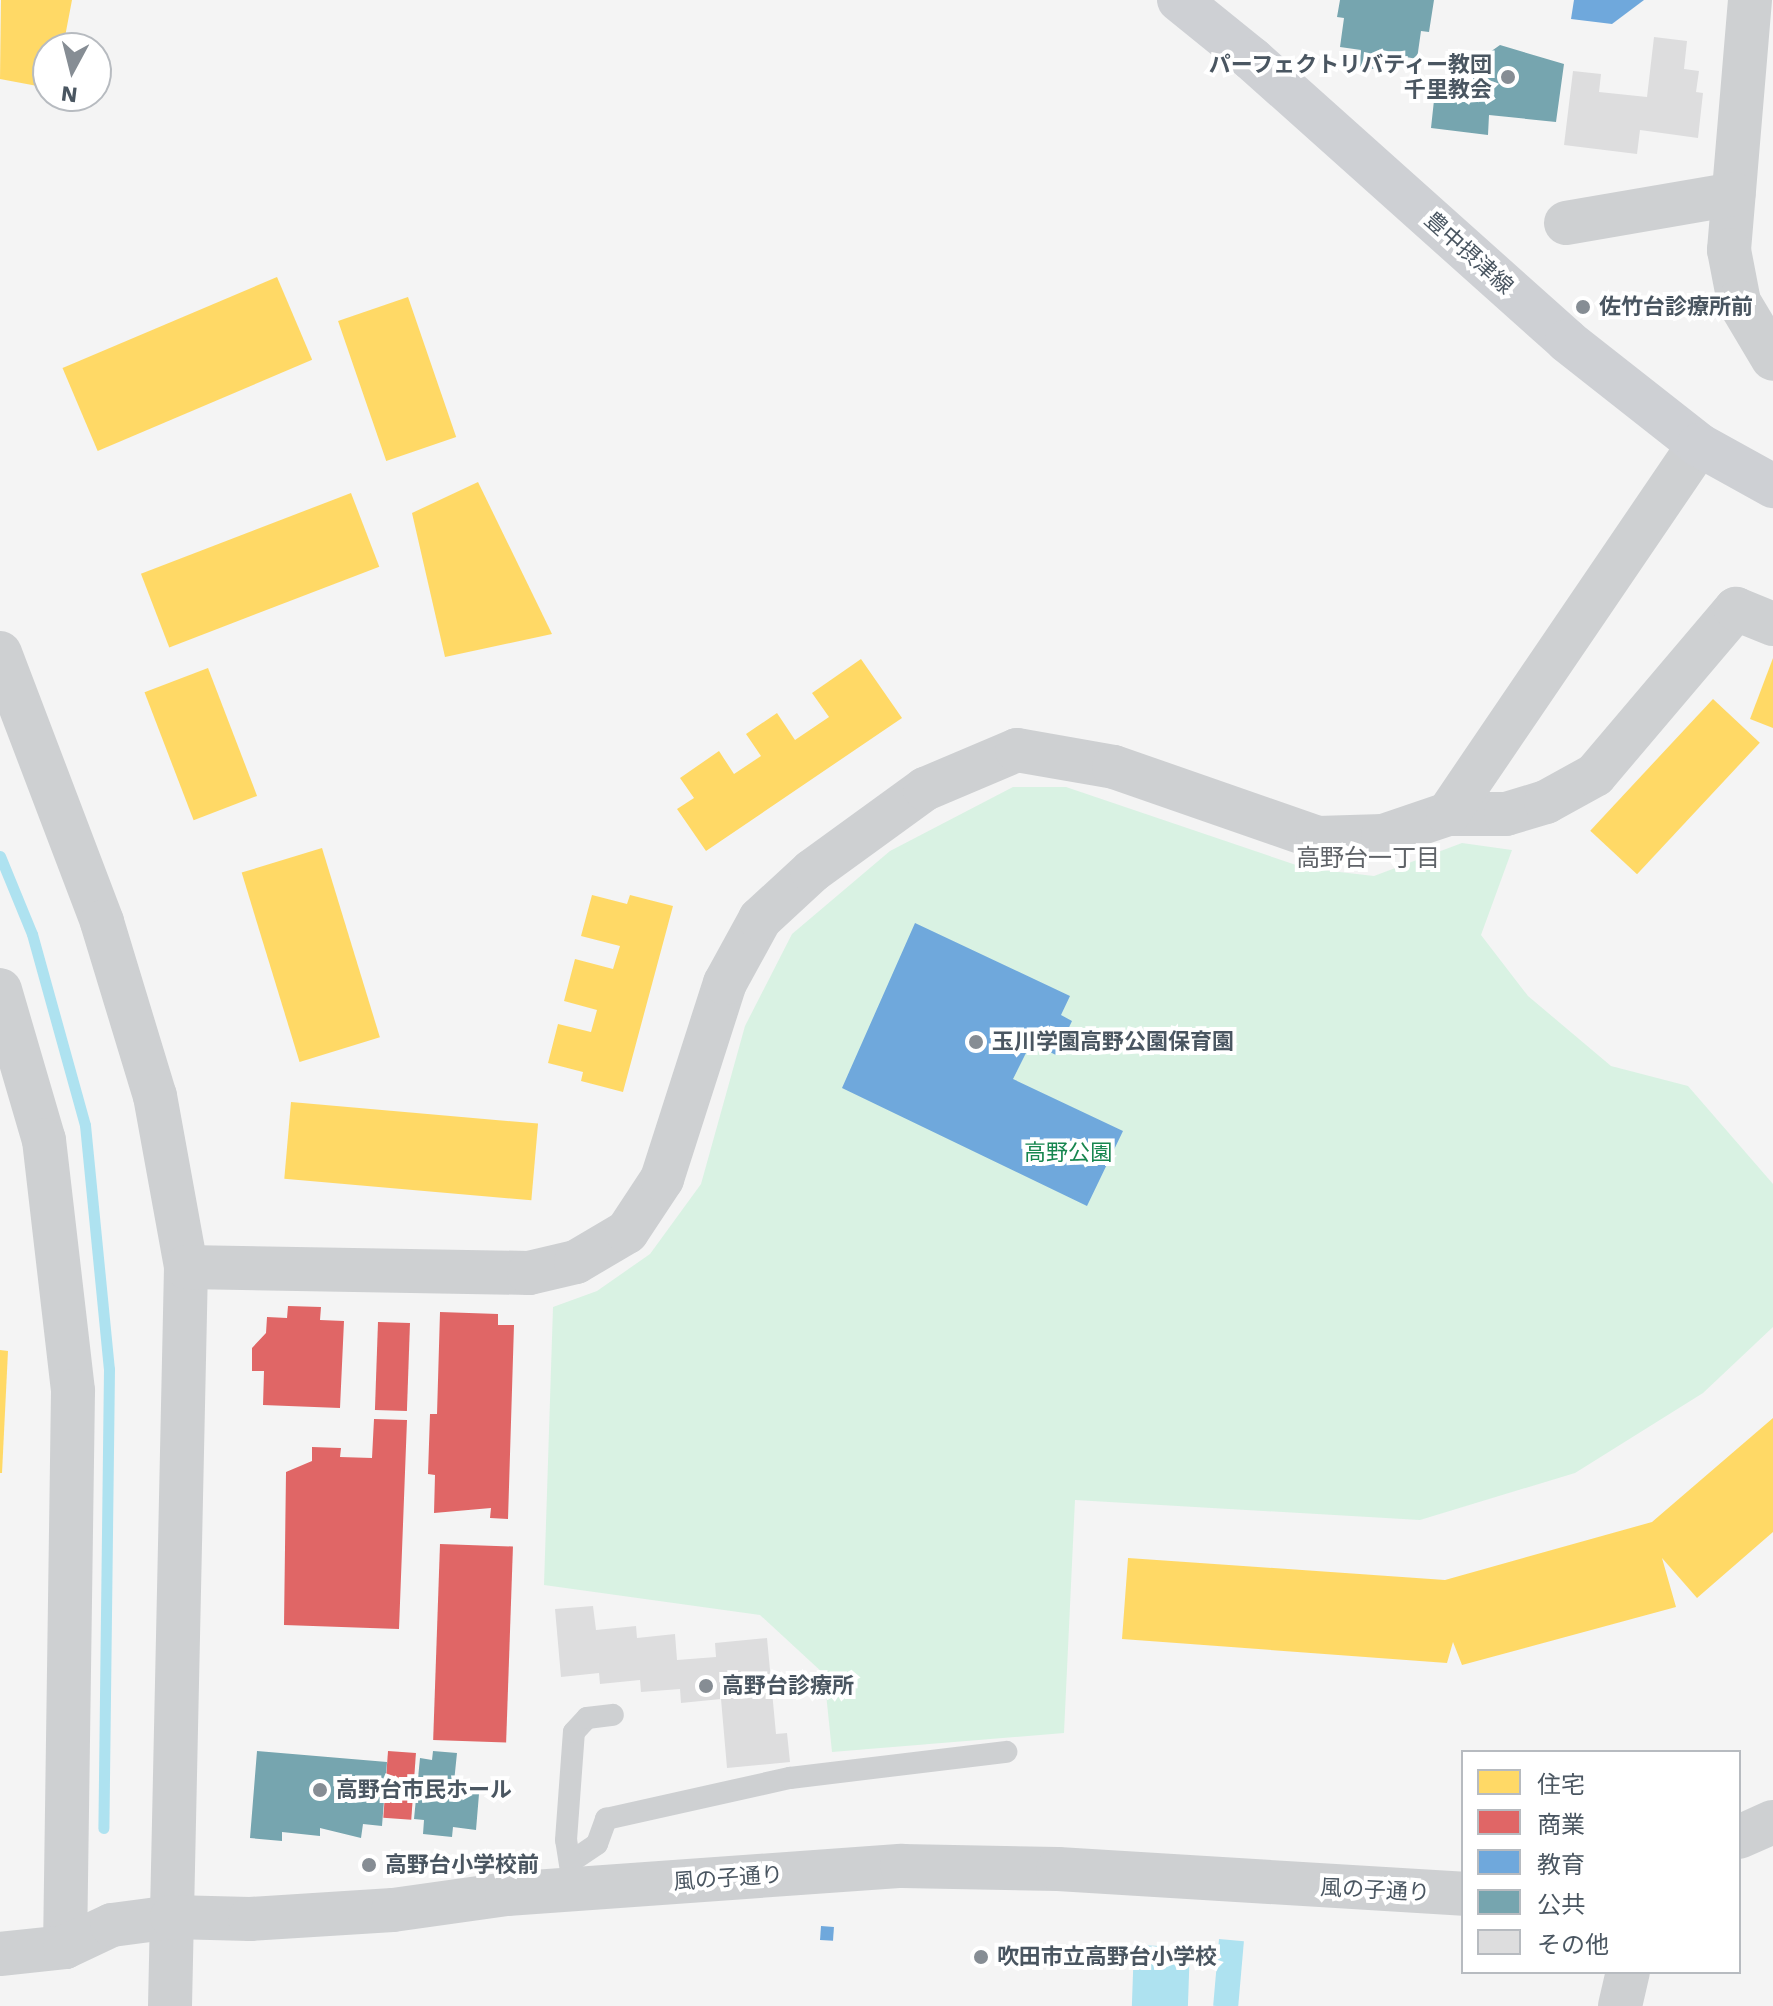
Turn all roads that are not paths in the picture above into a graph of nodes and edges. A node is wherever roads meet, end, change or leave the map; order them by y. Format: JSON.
{"nodes":[{"id":1,"x":1750,"y":0,"type":"edge"},
{"id":2,"x":1187,"y":2,"type":"edge"},
{"id":3,"x":1734,"y":194,"type":"junction"},
{"id":4,"x":1566,"y":223,"type":"dead end"},
{"id":5,"x":1773,"y":359,"type":"edge"},
{"id":6,"x":1699,"y":445,"type":"junction"},
{"id":7,"x":1773,"y":486,"type":"edge"},
{"id":8,"x":1773,"y":624,"type":"edge"},
{"id":9,"x":0,"y":653,"type":"edge"},
{"id":10,"x":1448,"y":814,"type":"junction"},
{"id":11,"x":0,"y":990,"type":"edge"},
{"id":12,"x":186,"y":1267,"type":"junction"},
{"id":13,"x":613,"y":1715,"type":"dead end"},
{"id":14,"x":1006,"y":1752,"type":"dead end"},
{"id":15,"x":1773,"y":1822,"type":"edge"},
{"id":16,"x":1741,"y":1836,"type":"edge"},
{"id":17,"x":571,"y":1875,"type":"junction"},
{"id":18,"x":1461,"y":1894,"type":"edge"},
{"id":19,"x":172,"y":1917,"type":"junction"},
{"id":20,"x":65,"y":1947,"type":"junction"},
{"id":21,"x":0,"y":1954,"type":"edge"},
{"id":22,"x":1628,"y":1974,"type":"edge"},
{"id":23,"x":170,"y":2006,"type":"edge"},
{"id":24,"x":1620,"y":2006,"type":"edge"}],
"edges":[{"from":1,"to":3,"type":"street"},
{"from":2,"to":6,"type":"main road","name":"豊中摂津線"},
{"from":3,"to":4,"type":"street"},
{"from":3,"to":5,"type":"street"},
{"from":6,"to":7,"type":"main road","name":"豊中摂津線"},
{"from":6,"to":10,"type":"street"},
{"from":8,"to":10,"type":"street"},
{"from":9,"to":12,"type":"street"},
{"from":10,"to":12,"type":"street"},
{"from":11,"to":20,"type":"street"},
{"from":12,"to":19,"type":"street"},
{"from":13,"to":17,"type":"lane"},
{"from":14,"to":17,"type":"lane"},
{"from":15,"to":16,"type":"street"},
{"from":17,"to":18,"type":"street","name":"風の子通り"},
{"from":17,"to":19,"type":"street","name":"風の子通り"},
{"from":19,"to":20,"type":"street","name":"風の子通り"},
{"from":19,"to":23,"type":"street"},
{"from":20,"to":21,"type":"street","name":"風の子通り"},
{"from":22,"to":24,"type":"street"}]}
